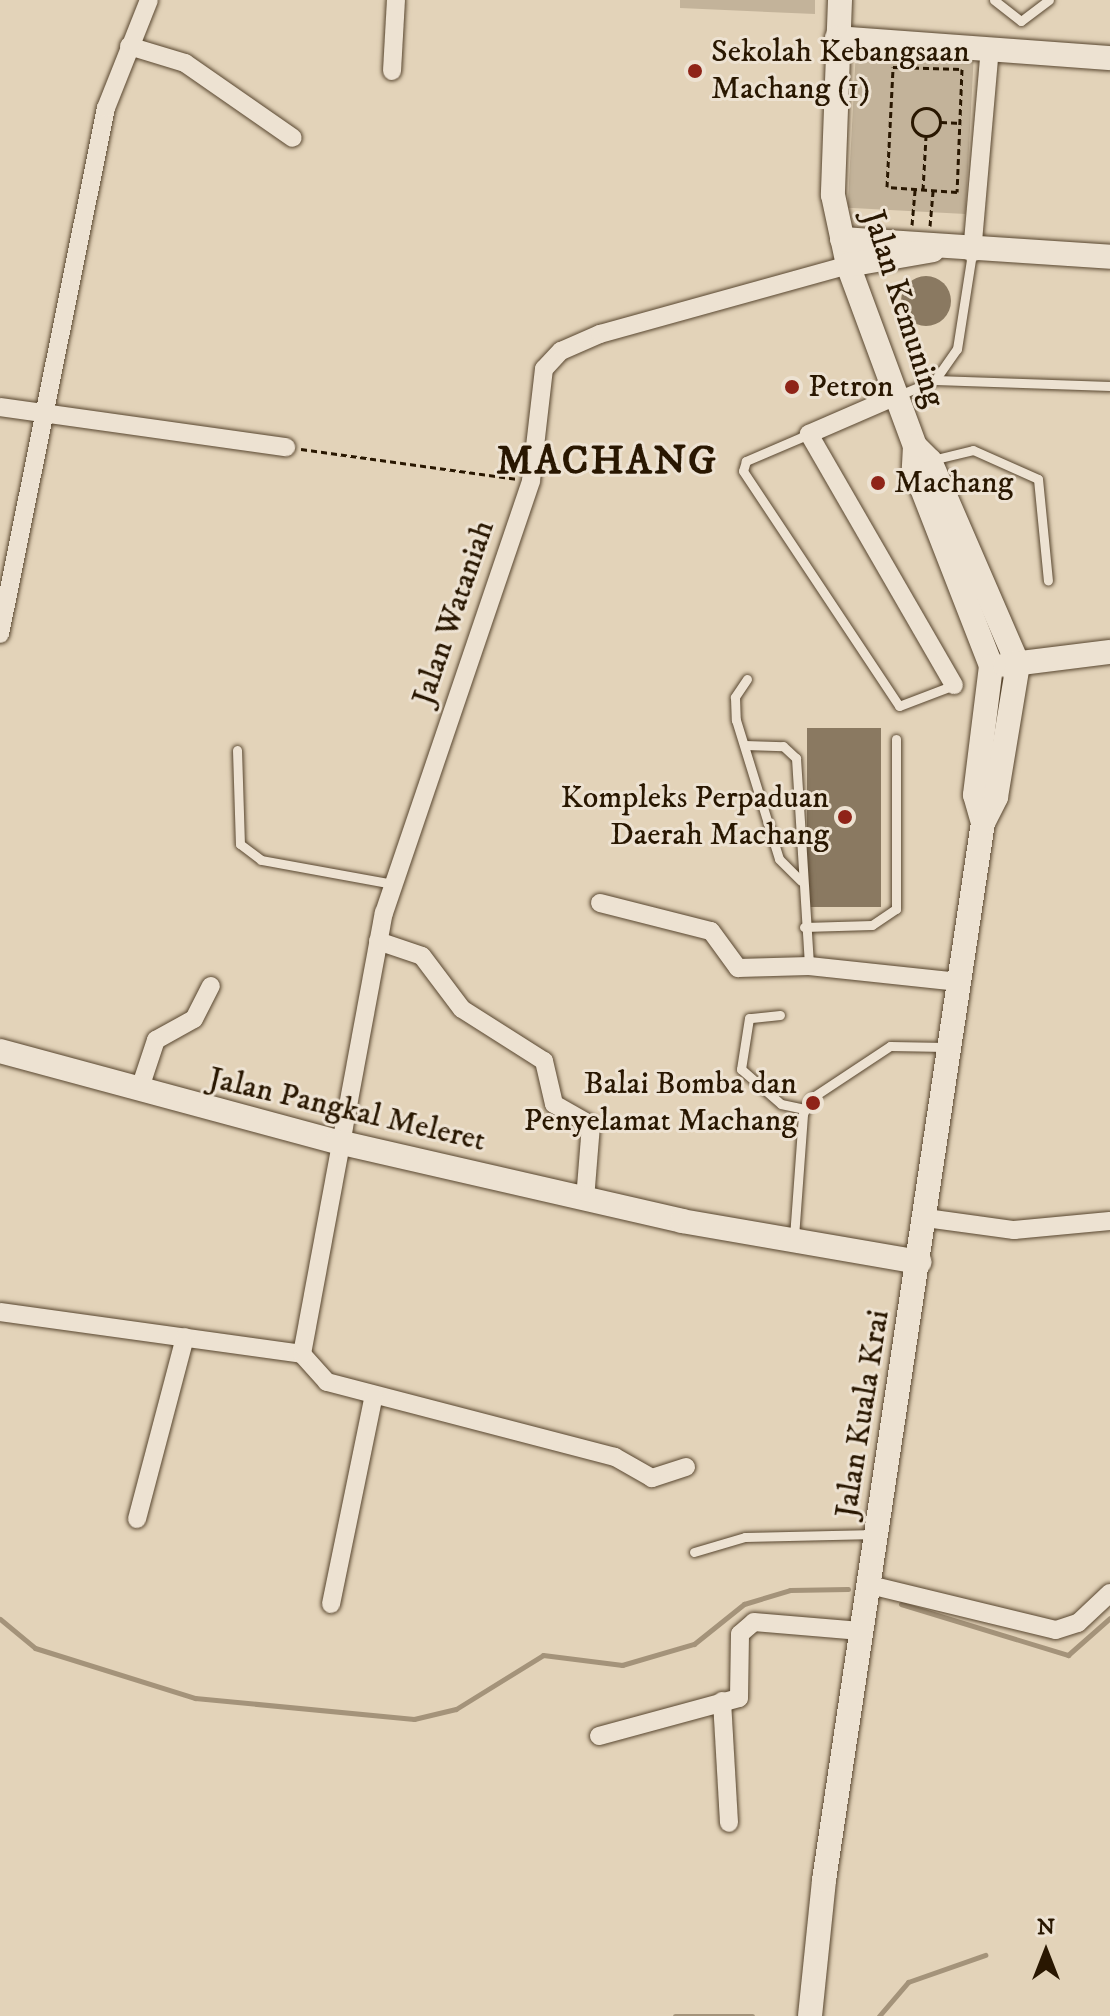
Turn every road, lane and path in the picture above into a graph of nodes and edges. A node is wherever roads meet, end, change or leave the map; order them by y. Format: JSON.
{"nodes":[{"id":1,"x":149,"y":0,"type":"edge"},
{"id":2,"x":396,"y":0,"type":"edge"},
{"id":3,"x":840,"y":0,"type":"edge"},
{"id":4,"x":994,"y":0,"type":"edge"},
{"id":5,"x":1049,"y":0,"type":"edge"},
{"id":6,"x":837,"y":38,"type":"junction"},
{"id":7,"x":129,"y":46,"type":"junction"},
{"id":8,"x":990,"y":49,"type":"junction"},
{"id":9,"x":1110,"y":58,"type":"edge"},
{"id":10,"x":392,"y":71,"type":"dead end"},
{"id":11,"x":941,"y":122,"type":"junction"},
{"id":12,"x":960,"y":123,"type":"junction"},
{"id":13,"x":981,"y":125,"type":"junction"},
{"id":14,"x":926,"y":137,"type":"junction"},
{"id":15,"x":293,"y":138,"type":"dead end"},
{"id":16,"x":915,"y":189,"type":"junction"},
{"id":17,"x":923,"y":190,"type":"junction"},
{"id":18,"x":933,"y":190,"type":"junction"},
{"id":19,"x":842,"y":239,"type":"junction"},
{"id":20,"x":924,"y":245,"type":"junction"},
{"id":21,"x":972,"y":253,"type":"junction"},
{"id":22,"x":1110,"y":257,"type":"edge"},
{"id":23,"x":848,"y":265,"type":"junction"},
{"id":24,"x":935,"y":380,"type":"junction"},
{"id":25,"x":1110,"y":386,"type":"edge"},
{"id":26,"x":894,"y":397,"type":"junction"},
{"id":27,"x":0,"y":407,"type":"edge"},
{"id":28,"x":40,"y":412,"type":"junction"},
{"id":29,"x":809,"y":434,"type":"junction"},
{"id":30,"x":286,"y":447,"type":"joint"},
{"id":31,"x":920,"y":458,"type":"junction"},
{"id":32,"x":531,"y":481,"type":"junction"},
{"id":33,"x":1048,"y":581,"type":"dead end"},
{"id":34,"x":0,"y":634,"type":"edge"},
{"id":35,"x":1110,"y":652,"type":"edge"},
{"id":36,"x":1018,"y":664,"type":"junction"},
{"id":37,"x":991,"y":666,"type":"junction"},
{"id":38,"x":747,"y":679,"type":"dead end"},
{"id":39,"x":954,"y":685,"type":"joint"},
{"id":40,"x":896,"y":739,"type":"dead end"},
{"id":41,"x":745,"y":745,"type":"junction"},
{"id":42,"x":237,"y":750,"type":"dead end"},
{"id":43,"x":983,"y":823,"type":"junction"},
{"id":44,"x":801,"y":881,"type":"junction"},
{"id":45,"x":393,"y":884,"type":"junction"},
{"id":46,"x":600,"y":903,"type":"dead end"},
{"id":47,"x":804,"y":927,"type":"junction"},
{"id":48,"x":378,"y":941,"type":"junction"},
{"id":49,"x":809,"y":966,"type":"junction"},
{"id":50,"x":959,"y":982,"type":"junction"},
{"id":51,"x":211,"y":986,"type":"dead end"},
{"id":52,"x":780,"y":1015,"type":"dead end"},
{"id":53,"x":950,"y":1048,"type":"junction"},
{"id":54,"x":0,"y":1051,"type":"edge"},
{"id":55,"x":139,"y":1091,"type":"junction"},
{"id":56,"x":804,"y":1109,"type":"junction"},
{"id":57,"x":338,"y":1142,"type":"junction"},
{"id":58,"x":585,"y":1199,"type":"junction"},
{"id":59,"x":926,"y":1218,"type":"junction"},
{"id":60,"x":1110,"y":1221,"type":"edge"},
{"id":61,"x":793,"y":1241,"type":"junction"},
{"id":62,"x":919,"y":1262,"type":"junction"},
{"id":63,"x":0,"y":1312,"type":"edge"},
{"id":64,"x":185,"y":1337,"type":"junction"},
{"id":65,"x":302,"y":1354,"type":"junction"},
{"id":66,"x":374,"y":1395,"type":"junction"},
{"id":67,"x":686,"y":1467,"type":"dead end"},
{"id":68,"x":137,"y":1519,"type":"dead end"},
{"id":69,"x":877,"y":1534,"type":"junction"},
{"id":70,"x":694,"y":1552,"type":"dead end"},
{"id":71,"x":870,"y":1585,"type":"junction"},
{"id":72,"x":1110,"y":1593,"type":"edge"},
{"id":73,"x":331,"y":1604,"type":"dead end"},
{"id":74,"x":861,"y":1631,"type":"junction"},
{"id":75,"x":722,"y":1701,"type":"junction"},
{"id":76,"x":599,"y":1736,"type":"dead end"},
{"id":77,"x":729,"y":1823,"type":"dead end"},
{"id":78,"x":810,"y":2016,"type":"edge"}],
"edges":[{"from":1,"to":7,"type":"street"},
{"from":2,"to":10,"type":"street"},
{"from":3,"to":6,"type":"main road","name":"Jalan Kemuning"},
{"from":4,"to":5,"type":"lane"},
{"from":6,"to":8,"type":"main road"},
{"from":6,"to":19,"type":"main road","name":"Jalan Kemuning"},
{"from":7,"to":15,"type":"street"},
{"from":7,"to":28,"type":"street"},
{"from":8,"to":9,"type":"main road"},
{"from":8,"to":13,"type":"street"},
{"from":11,"to":12,"type":"path"},
{"from":11,"to":14,"type":"path"},
{"from":11,"to":14,"type":"path"},
{"from":12,"to":13,"type":"path"},
{"from":12,"to":16,"type":"path"},
{"from":12,"to":18,"type":"path"},
{"from":13,"to":21,"type":"street"},
{"from":14,"to":17,"type":"path"},
{"from":16,"to":17,"type":"path"},
{"from":16,"to":20,"type":"path"},
{"from":17,"to":18,"type":"path"},
{"from":18,"to":20,"type":"path"},
{"from":19,"to":20,"type":"main road"},
{"from":19,"to":23,"type":"main road","name":"Jalan Kemuning"},
{"from":20,"to":21,"type":"main road"},
{"from":20,"to":23,"type":"main road"},
{"from":21,"to":22,"type":"main road"},
{"from":21,"to":24,"type":"lane"},
{"from":23,"to":26,"type":"main road","name":"Jalan Kemuning"},
{"from":23,"to":32,"type":"street","name":"Jalan Wataniah"},
{"from":24,"to":25,"type":"lane"},
{"from":24,"to":26,"type":"lane"},
{"from":26,"to":29,"type":"street"},
{"from":26,"to":31,"type":"main road","name":"Jalan Kemuning"},
{"from":27,"to":28,"type":"street"},
{"from":28,"to":30,"type":"street"},
{"from":28,"to":34,"type":"street"},
{"from":29,"to":39,"type":"street"},
{"from":29,"to":39,"type":"lane"},
{"from":30,"to":32,"type":"path"},
{"from":31,"to":33,"type":"lane"},
{"from":31,"to":36,"type":"main road","name":"Jalan Kemuning"},
{"from":31,"to":37,"type":"main road","name":"Jalan Kemuning"},
{"from":32,"to":45,"type":"street","name":"Jalan Wataniah"},
{"from":35,"to":36,"type":"main road"},
{"from":36,"to":37,"type":"main road"},
{"from":36,"to":43,"type":"main road","name":"Jalan Kuala Krai"},
{"from":37,"to":43,"type":"main road","name":"Jalan Kuala Krai"},
{"from":38,"to":41,"type":"lane"},
{"from":40,"to":47,"type":"lane"},
{"from":41,"to":44,"type":"lane"},
{"from":41,"to":44,"type":"lane"},
{"from":42,"to":45,"type":"lane"},
{"from":43,"to":50,"type":"main road","name":"Jalan Kuala Krai"},
{"from":44,"to":47,"type":"lane"},
{"from":45,"to":48,"type":"street","name":"Jalan Wataniah"},
{"from":46,"to":49,"type":"street"},
{"from":47,"to":49,"type":"lane"},
{"from":48,"to":57,"type":"street","name":"Jalan Wataniah"},
{"from":48,"to":58,"type":"street"},
{"from":49,"to":50,"type":"street"},
{"from":50,"to":53,"type":"main road","name":"Jalan Kuala Krai"},
{"from":51,"to":55,"type":"street"},
{"from":52,"to":56,"type":"lane"},
{"from":53,"to":56,"type":"lane"},
{"from":53,"to":59,"type":"main road","name":"Jalan Kuala Krai"},
{"from":54,"to":55,"type":"main road","name":"Jalan Pangkal Meleret"},
{"from":55,"to":57,"type":"main road","name":"Jalan Pangkal Meleret"},
{"from":56,"to":61,"type":"lane"},
{"from":57,"to":58,"type":"main road","name":"Jalan Pangkal Meleret"},
{"from":57,"to":65,"type":"street","name":"Jalan Wataniah"},
{"from":58,"to":61,"type":"main road","name":"Jalan Pangkal Meleret"},
{"from":59,"to":60,"type":"street"},
{"from":59,"to":62,"type":"main road","name":"Jalan Kuala Krai"},
{"from":61,"to":62,"type":"main road","name":"Jalan Pangkal Meleret"},
{"from":62,"to":69,"type":"main road","name":"Jalan Kuala Krai"},
{"from":63,"to":64,"type":"street"},
{"from":64,"to":65,"type":"street"},
{"from":64,"to":68,"type":"street"},
{"from":65,"to":66,"type":"street"},
{"from":66,"to":67,"type":"street"},
{"from":66,"to":73,"type":"street"},
{"from":69,"to":70,"type":"lane"},
{"from":69,"to":71,"type":"main road","name":"Jalan Kuala Krai"},
{"from":71,"to":72,"type":"street"},
{"from":71,"to":74,"type":"main road","name":"Jalan Kuala Krai"},
{"from":74,"to":75,"type":"street"},
{"from":74,"to":78,"type":"main road","name":"Jalan Kuala Krai"},
{"from":75,"to":76,"type":"street"},
{"from":75,"to":77,"type":"street"}]}
